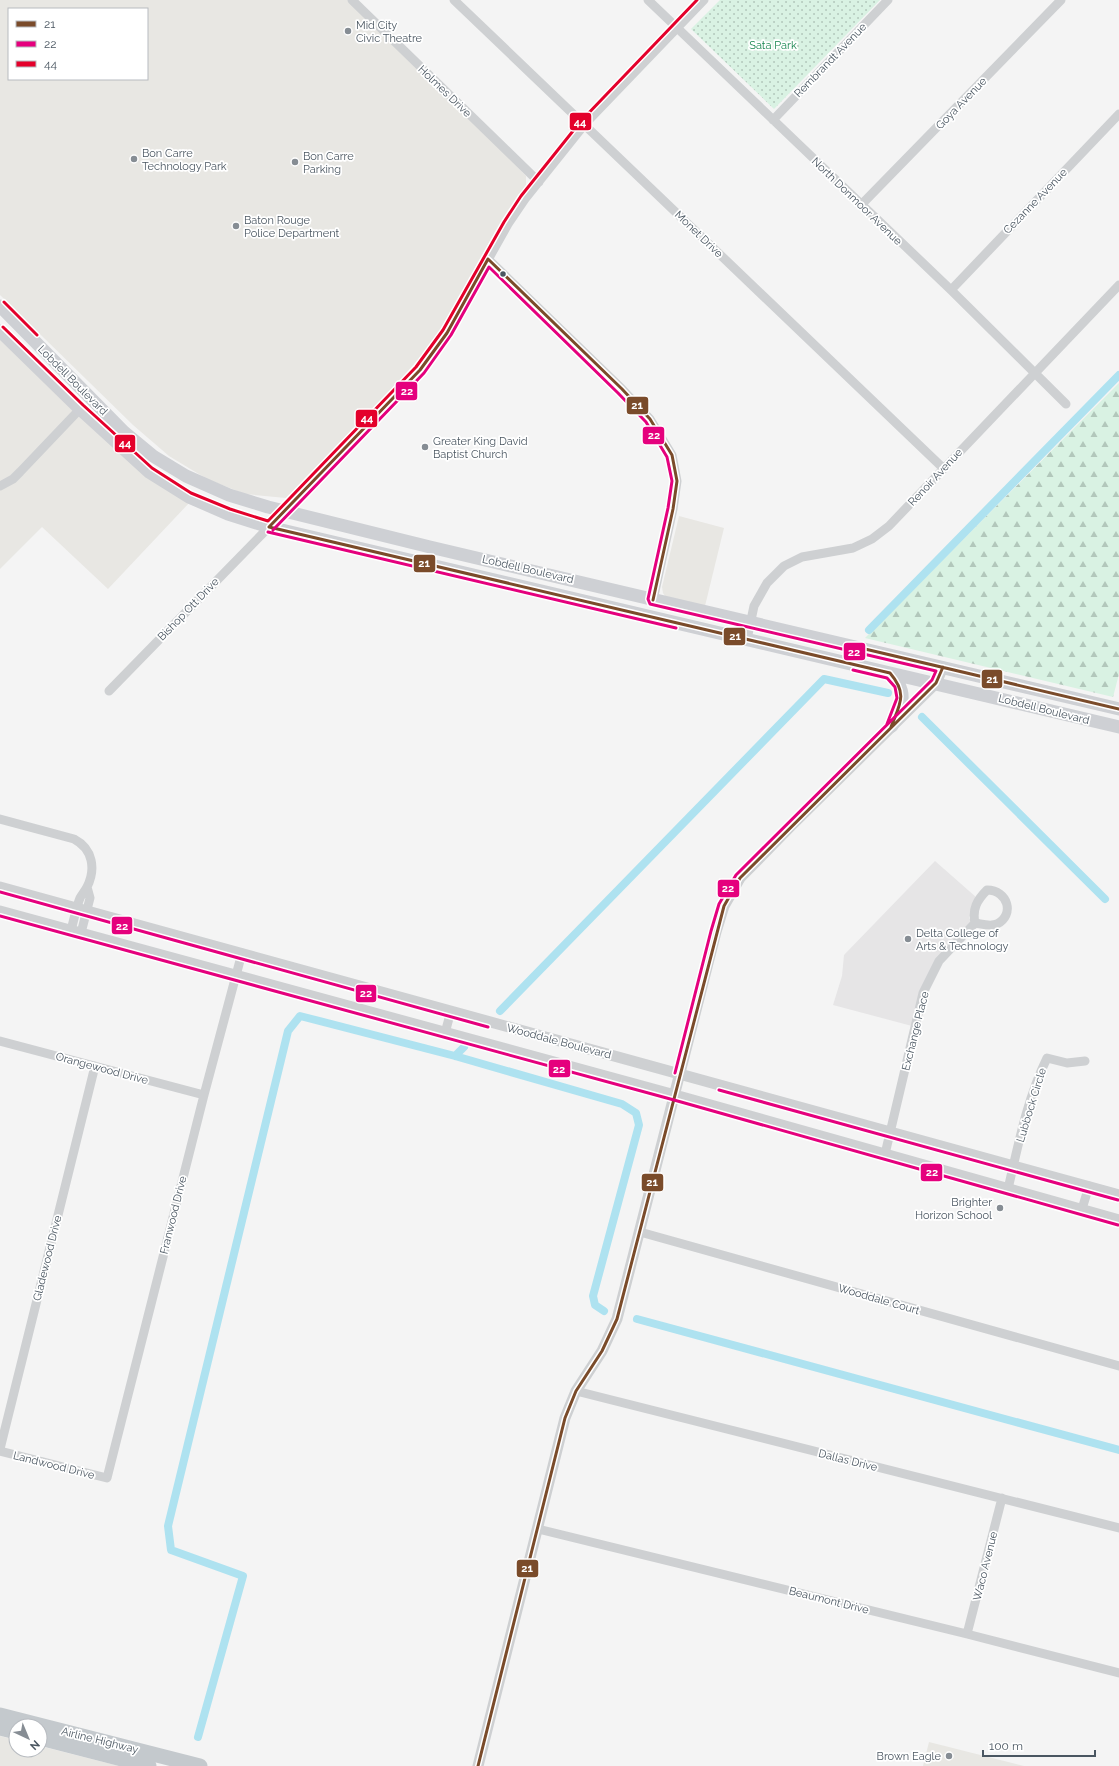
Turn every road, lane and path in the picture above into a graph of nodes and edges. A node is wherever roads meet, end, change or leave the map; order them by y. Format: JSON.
{"nodes":[{"id":1,"x":352,"y":0,"type":"edge"},
{"id":2,"x":454,"y":0,"type":"edge"},
{"id":3,"x":648,"y":0,"type":"edge"},
{"id":4,"x":704,"y":0,"type":"edge"},
{"id":5,"x":888,"y":0,"type":"edge"},
{"id":6,"x":1061,"y":0,"type":"edge"},
{"id":7,"x":677,"y":28,"type":"junction"},
{"id":8,"x":1119,"y":114,"type":"edge"},
{"id":9,"x":773,"y":120,"type":"junction"},
{"id":10,"x":585,"y":124,"type":"junction"},
{"id":11,"x":539,"y":182,"type":"junction"},
{"id":12,"x":861,"y":206,"type":"junction"},
{"id":13,"x":488,"y":259,"type":"junction"},
{"id":14,"x":1119,"y":286,"type":"edge"},
{"id":15,"x":951,"y":290,"type":"junction"},
{"id":16,"x":0,"y":306,"type":"edge"},
{"id":17,"x":0,"y":331,"type":"edge"},
{"id":18,"x":37,"y":368,"type":"junction"},
{"id":19,"x":1035,"y":373,"type":"junction"},
{"id":20,"x":92,"y":398,"type":"junction"},
{"id":21,"x":1066,"y":404,"type":"dead end"},
{"id":22,"x":80,"y":409,"type":"junction"},
{"id":23,"x":943,"y":468,"type":"junction"},
{"id":24,"x":0,"y":486,"type":"edge"},
{"id":25,"x":285,"y":512,"type":"junction"},
{"id":26,"x":269,"y":527,"type":"junction"},
{"id":27,"x":451,"y":551,"type":"junction"},
{"id":28,"x":447,"y":569,"type":"junction"},
{"id":29,"x":654,"y":600,"type":"junction"},
{"id":30,"x":692,"y":609,"type":"junction"},
{"id":31,"x":750,"y":623,"type":"junction"},
{"id":32,"x":689,"y":626,"type":"junction"},
{"id":33,"x":747,"y":639,"type":"junction"},
{"id":34,"x":943,"y":667,"type":"junction"},
{"id":35,"x":890,"y":673,"type":"junction"},
{"id":36,"x":936,"y":683,"type":"junction"},
{"id":37,"x":109,"y":690,"type":"dead end"},
{"id":38,"x":1094,"y":703,"type":"junction"},
{"id":39,"x":1043,"y":709,"type":"junction"},
{"id":40,"x":1119,"y":709,"type":"edge"},
{"id":41,"x":892,"y":726,"type":"junction"},
{"id":42,"x":1119,"y":727,"type":"edge"},
{"id":43,"x":0,"y":819,"type":"edge"},
{"id":44,"x":0,"y":887,"type":"edge"},
{"id":45,"x":82,"y":910,"type":"junction"},
{"id":46,"x":0,"y":911,"type":"edge"},
{"id":47,"x":975,"y":923,"type":"dead end"},
{"id":48,"x":76,"y":932,"type":"junction"},
{"id":49,"x":242,"y":953,"type":"junction"},
{"id":50,"x":236,"y":976,"type":"junction"},
{"id":51,"x":451,"y":1011,"type":"junction"},
{"id":52,"x":445,"y":1033,"type":"junction"},
{"id":53,"x":0,"y":1041,"type":"edge"},
{"id":54,"x":1086,"y":1062,"type":"dead end"},
{"id":55,"x":95,"y":1066,"type":"junction"},
{"id":56,"x":680,"y":1074,"type":"junction"},
{"id":57,"x":204,"y":1095,"type":"junction"},
{"id":58,"x":675,"y":1095,"type":"junction"},
{"id":59,"x":891,"y":1131,"type":"junction"},
{"id":60,"x":885,"y":1154,"type":"junction"},
{"id":61,"x":1014,"y":1166,"type":"junction"},
{"id":62,"x":1089,"y":1186,"type":"junction"},
{"id":63,"x":1008,"y":1189,"type":"junction"},
{"id":64,"x":1119,"y":1194,"type":"edge"},
{"id":65,"x":1082,"y":1210,"type":"junction"},
{"id":66,"x":1119,"y":1220,"type":"edge"},
{"id":67,"x":640,"y":1232,"type":"junction"},
{"id":68,"x":1119,"y":1366,"type":"edge"},
{"id":69,"x":576,"y":1391,"type":"junction"},
{"id":70,"x":0,"y":1450,"type":"edge"},
{"id":71,"x":107,"y":1478,"type":"joint"},
{"id":72,"x":1002,"y":1498,"type":"junction"},
{"id":73,"x":1119,"y":1528,"type":"edge"},
{"id":74,"x":538,"y":1529,"type":"junction"},
{"id":75,"x":967,"y":1634,"type":"junction"},
{"id":76,"x":1119,"y":1673,"type":"edge"},
{"id":77,"x":0,"y":1715,"type":"edge"},
{"id":78,"x":48,"y":1740,"type":"edge"},
{"id":79,"x":149,"y":1766,"type":"edge"},
{"id":80,"x":200,"y":1766,"type":"edge"},
{"id":81,"x":478,"y":1766,"type":"edge"}],
"edges":[{"from":1,"to":11,"type":"street","name":"Holmes Drive"},
{"from":2,"to":10,"type":"street","name":"Monet Drive"},
{"from":3,"to":7,"type":"street","name":"North Donmoor Avenue"},
{"from":4,"to":7,"type":"street"},
{"from":5,"to":9,"type":"street","name":"Rembrandt Avenue"},
{"from":6,"to":12,"type":"street","name":"Goya Avenue"},
{"from":7,"to":9,"type":"street","name":"North Donmoor Avenue"},
{"from":7,"to":10,"type":"street"},
{"from":8,"to":15,"type":"street","name":"Cezanne Avenue"},
{"from":9,"to":12,"type":"street","name":"North Donmoor Avenue"},
{"from":10,"to":11,"type":"street"},
{"from":10,"to":23,"type":"street","name":"Monet Drive"},
{"from":11,"to":13,"type":"street"},
{"from":12,"to":15,"type":"street","name":"North Donmoor Avenue"},
{"from":13,"to":25,"type":"street"},
{"from":13,"to":29,"type":"street"},
{"from":14,"to":19,"type":"street","name":"Renoir Avenue"},
{"from":15,"to":19,"type":"street","name":"North Donmoor Avenue"},
{"from":16,"to":20,"type":"main road","name":"Lobdell Boulevard"},
{"from":17,"to":18,"type":"main road","name":"Lobdell Boulevard"},
{"from":18,"to":20,"type":"main road"},
{"from":18,"to":22,"type":"main road","name":"Lobdell Boulevard"},
{"from":19,"to":21,"type":"street","name":"North Donmoor Avenue"},
{"from":19,"to":23,"type":"street","name":"Renoir Avenue"},
{"from":20,"to":22,"type":"main road"},
{"from":20,"to":25,"type":"main road","name":"Lobdell Boulevard"},
{"from":22,"to":24,"type":"street"},
{"from":22,"to":26,"type":"main road","name":"Lobdell Boulevard"},
{"from":23,"to":31,"type":"street","name":"Renoir Avenue"},
{"from":25,"to":26,"type":"main road"},
{"from":25,"to":27,"type":"main road","name":"Lobdell Boulevard"},
{"from":26,"to":28,"type":"main road","name":"Lobdell Boulevard"},
{"from":26,"to":37,"type":"street","name":"Bishop Ott Drive"},
{"from":27,"to":28,"type":"main road"},
{"from":27,"to":29,"type":"main road","name":"Lobdell Boulevard"},
{"from":28,"to":32,"type":"main road","name":"Lobdell Boulevard"},
{"from":29,"to":30,"type":"main road","name":"Lobdell Boulevard"},
{"from":30,"to":31,"type":"main road","name":"Lobdell Boulevard"},
{"from":30,"to":32,"type":"street"},
{"from":31,"to":33,"type":"street","name":"Renoir Avenue"},
{"from":31,"to":34,"type":"main road","name":"Lobdell Boulevard"},
{"from":32,"to":33,"type":"main road","name":"Lobdell Boulevard"},
{"from":33,"to":35,"type":"main road","name":"Lobdell Boulevard"},
{"from":34,"to":36,"type":"street"},
{"from":34,"to":38,"type":"main road","name":"Lobdell Boulevard"},
{"from":35,"to":36,"type":"main road","name":"Lobdell Boulevard"},
{"from":35,"to":41,"type":"main road"},
{"from":36,"to":39,"type":"main road","name":"Lobdell Boulevard"},
{"from":36,"to":41,"type":"street"},
{"from":38,"to":39,"type":"main road"},
{"from":38,"to":40,"type":"main road","name":"Lobdell Boulevard"},
{"from":39,"to":42,"type":"main road","name":"Lobdell Boulevard"},
{"from":41,"to":56,"type":"street"},
{"from":43,"to":45,"type":"street"},
{"from":44,"to":45,"type":"street","name":"Wooddale Boulevard"},
{"from":45,"to":48,"type":"street"},
{"from":45,"to":49,"type":"street","name":"Wooddale Boulevard"},
{"from":46,"to":48,"type":"street","name":"Wooddale Boulevard"},
{"from":47,"to":59,"type":"street","name":"Exchange Place"},
{"from":48,"to":50,"type":"street","name":"Wooddale Boulevard"},
{"from":49,"to":50,"type":"street","name":"Franwood Drive"},
{"from":49,"to":51,"type":"street","name":"Wooddale Boulevard"},
{"from":50,"to":52,"type":"street","name":"Wooddale Boulevard"},
{"from":50,"to":57,"type":"street","name":"Franwood Drive"},
{"from":51,"to":52,"type":"street"},
{"from":51,"to":56,"type":"street","name":"Wooddale Boulevard"},
{"from":52,"to":58,"type":"street","name":"Wooddale Boulevard"},
{"from":53,"to":55,"type":"street","name":"Orangewood Drive"},
{"from":54,"to":61,"type":"street","name":"Lubbock Circle"},
{"from":55,"to":57,"type":"street","name":"Orangewood Drive"},
{"from":55,"to":70,"type":"street","name":"Gladewood Drive"},
{"from":56,"to":58,"type":"street"},
{"from":56,"to":59,"type":"street","name":"Wooddale Boulevard"},
{"from":57,"to":71,"type":"street","name":"Franwood Drive"},
{"from":58,"to":60,"type":"street","name":"Wooddale Boulevard"},
{"from":58,"to":67,"type":"street"},
{"from":59,"to":60,"type":"street","name":"Exchange Place"},
{"from":59,"to":61,"type":"street","name":"Wooddale Boulevard"},
{"from":60,"to":63,"type":"street","name":"Wooddale Boulevard"},
{"from":61,"to":62,"type":"street","name":"Wooddale Boulevard"},
{"from":61,"to":63,"type":"street","name":"Lubbock Circle"},
{"from":62,"to":64,"type":"street","name":"Wooddale Boulevard"},
{"from":62,"to":65,"type":"street"},
{"from":63,"to":65,"type":"street","name":"Wooddale Boulevard"},
{"from":65,"to":66,"type":"street","name":"Wooddale Boulevard"},
{"from":67,"to":68,"type":"street","name":"Wooddale Court"},
{"from":67,"to":69,"type":"street"},
{"from":69,"to":72,"type":"street","name":"Dallas Drive"},
{"from":69,"to":74,"type":"street"},
{"from":70,"to":71,"type":"street","name":"Landwood Drive"},
{"from":72,"to":73,"type":"street","name":"Dallas Drive"},
{"from":72,"to":75,"type":"street","name":"Waco Avenue"},
{"from":74,"to":75,"type":"street","name":"Beaumont Drive"},
{"from":74,"to":81,"type":"street"},
{"from":75,"to":76,"type":"street","name":"Beaumont Drive"},
{"from":77,"to":80,"type":"highway","name":"Airline Highway"},
{"from":78,"to":79,"type":"highway","name":"Airline Highway"}]}
